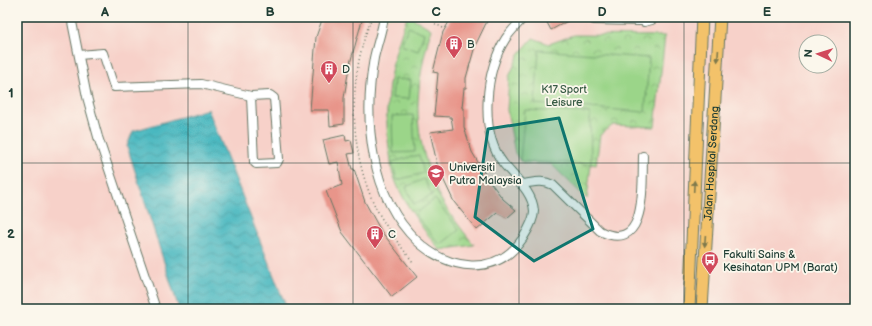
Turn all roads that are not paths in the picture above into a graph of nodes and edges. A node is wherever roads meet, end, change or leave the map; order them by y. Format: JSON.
{"nodes":[{"id":1,"x":71,"y":17,"type":"edge"},
{"id":2,"x":384,"y":17,"type":"edge"},
{"id":3,"x":524,"y":17,"type":"edge"},
{"id":4,"x":592,"y":17,"type":"edge"},
{"id":5,"x":655,"y":17,"type":"edge"},
{"id":6,"x":702,"y":17,"type":"edge"},
{"id":7,"x":720,"y":17,"type":"edge"},
{"id":8,"x":614,"y":19,"type":"edge"},
{"id":9,"x":638,"y":19,"type":"edge"},
{"id":10,"x":79,"y":55,"type":"junction"},
{"id":11,"x":251,"y":96,"type":"junction"},
{"id":12,"x":643,"y":156,"type":"dead end"},
{"id":13,"x":520,"y":184,"type":"junction"},
{"id":14,"x":156,"y":309,"type":"edge"},
{"id":15,"x":689,"y":309,"type":"edge"},
{"id":16,"x":702,"y":309,"type":"edge"}],
"edges":[{"from":1,"to":10,"type":"street"},
{"from":2,"to":13,"type":"street"},
{"from":3,"to":13,"type":"street"},
{"from":4,"to":8,"type":"street"},
{"from":5,"to":9,"type":"street"},
{"from":15,"to":6,"type":"main road","name":"Jalan Hospital Serdang","one_way":true},
{"from":7,"to":16,"type":"main road","name":"Jalan Hospital Serdang","one_way":true},
{"from":8,"to":9,"type":"street"},
{"from":10,"to":11,"type":"street"},
{"from":10,"to":14,"type":"street"},
{"from":11,"to":11,"type":"street"},
{"from":12,"to":13,"type":"street"}]}
